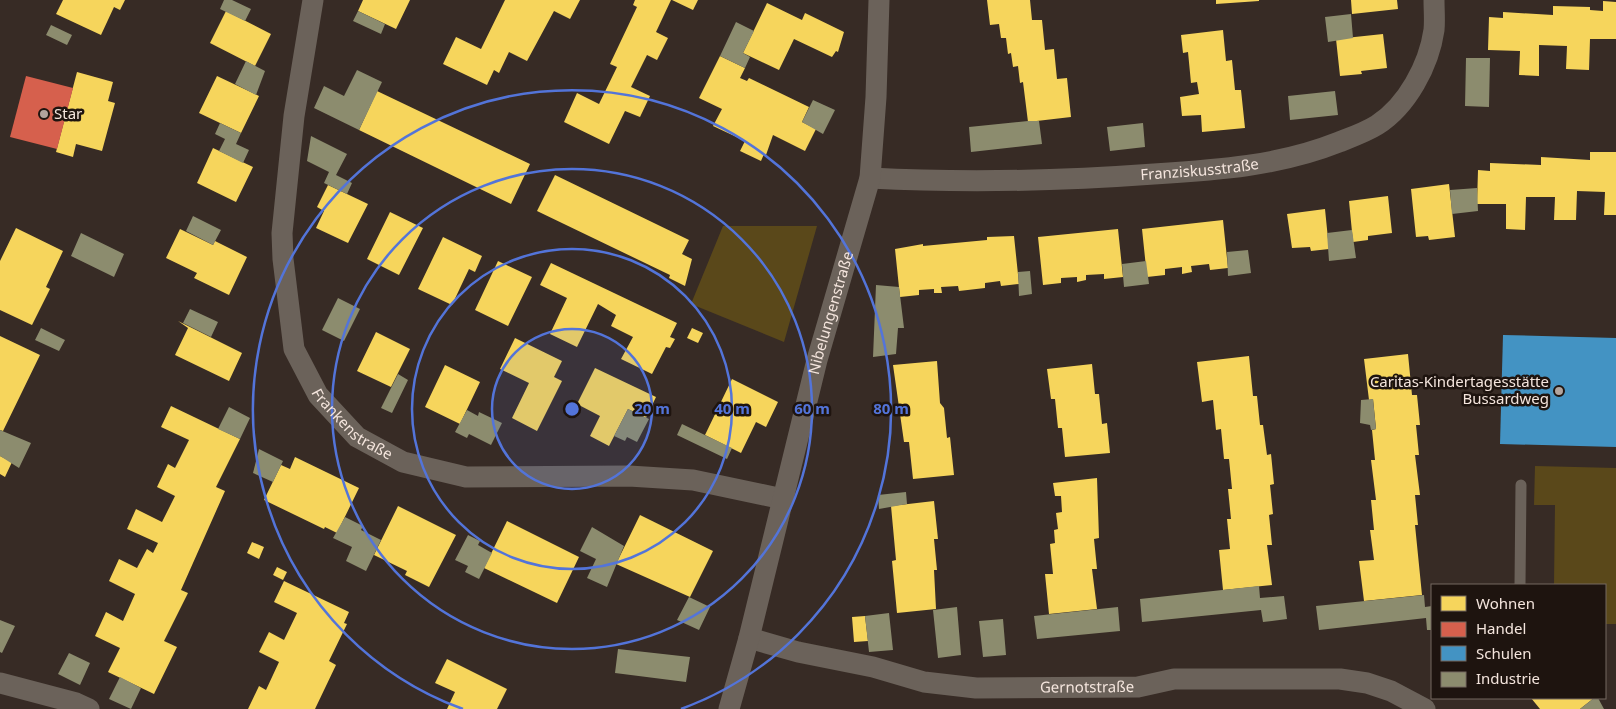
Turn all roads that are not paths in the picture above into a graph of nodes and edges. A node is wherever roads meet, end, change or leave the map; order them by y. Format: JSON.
{"nodes":[{"id":1,"x":312,"y":0,"type":"edge"},
{"id":2,"x":879,"y":0,"type":"edge"},
{"id":3,"x":1434,"y":0,"type":"edge"},
{"id":4,"x":870,"y":178,"type":"junction"},
{"id":5,"x":1521,"y":485,"type":"dead end"},
{"id":6,"x":783,"y":498,"type":"junction"},
{"id":7,"x":1520,"y":584,"type":"edge"},
{"id":8,"x":749,"y":638,"type":"junction"},
{"id":9,"x":0,"y":683,"type":"edge"},
{"id":10,"x":1427,"y":705,"type":"edge"},
{"id":11,"x":89,"y":709,"type":"edge"},
{"id":12,"x":729,"y":709,"type":"edge"}],
"edges":[{"from":1,"to":6,"type":"street","name":"Frankenstraße"},
{"from":2,"to":4,"type":"street","name":"Nibelungenstraße"},
{"from":3,"to":4,"type":"street","name":"Franziskusstraße"},
{"from":4,"to":6,"type":"street","name":"Nibelungenstraße"},
{"from":5,"to":7,"type":"lane"},
{"from":6,"to":8,"type":"street","name":"Nibelungenstraße"},
{"from":8,"to":10,"type":"street","name":"Gernotstraße"},
{"from":8,"to":12,"type":"street","name":"Nibelungenstraße"},
{"from":9,"to":11,"type":"street"}]}
